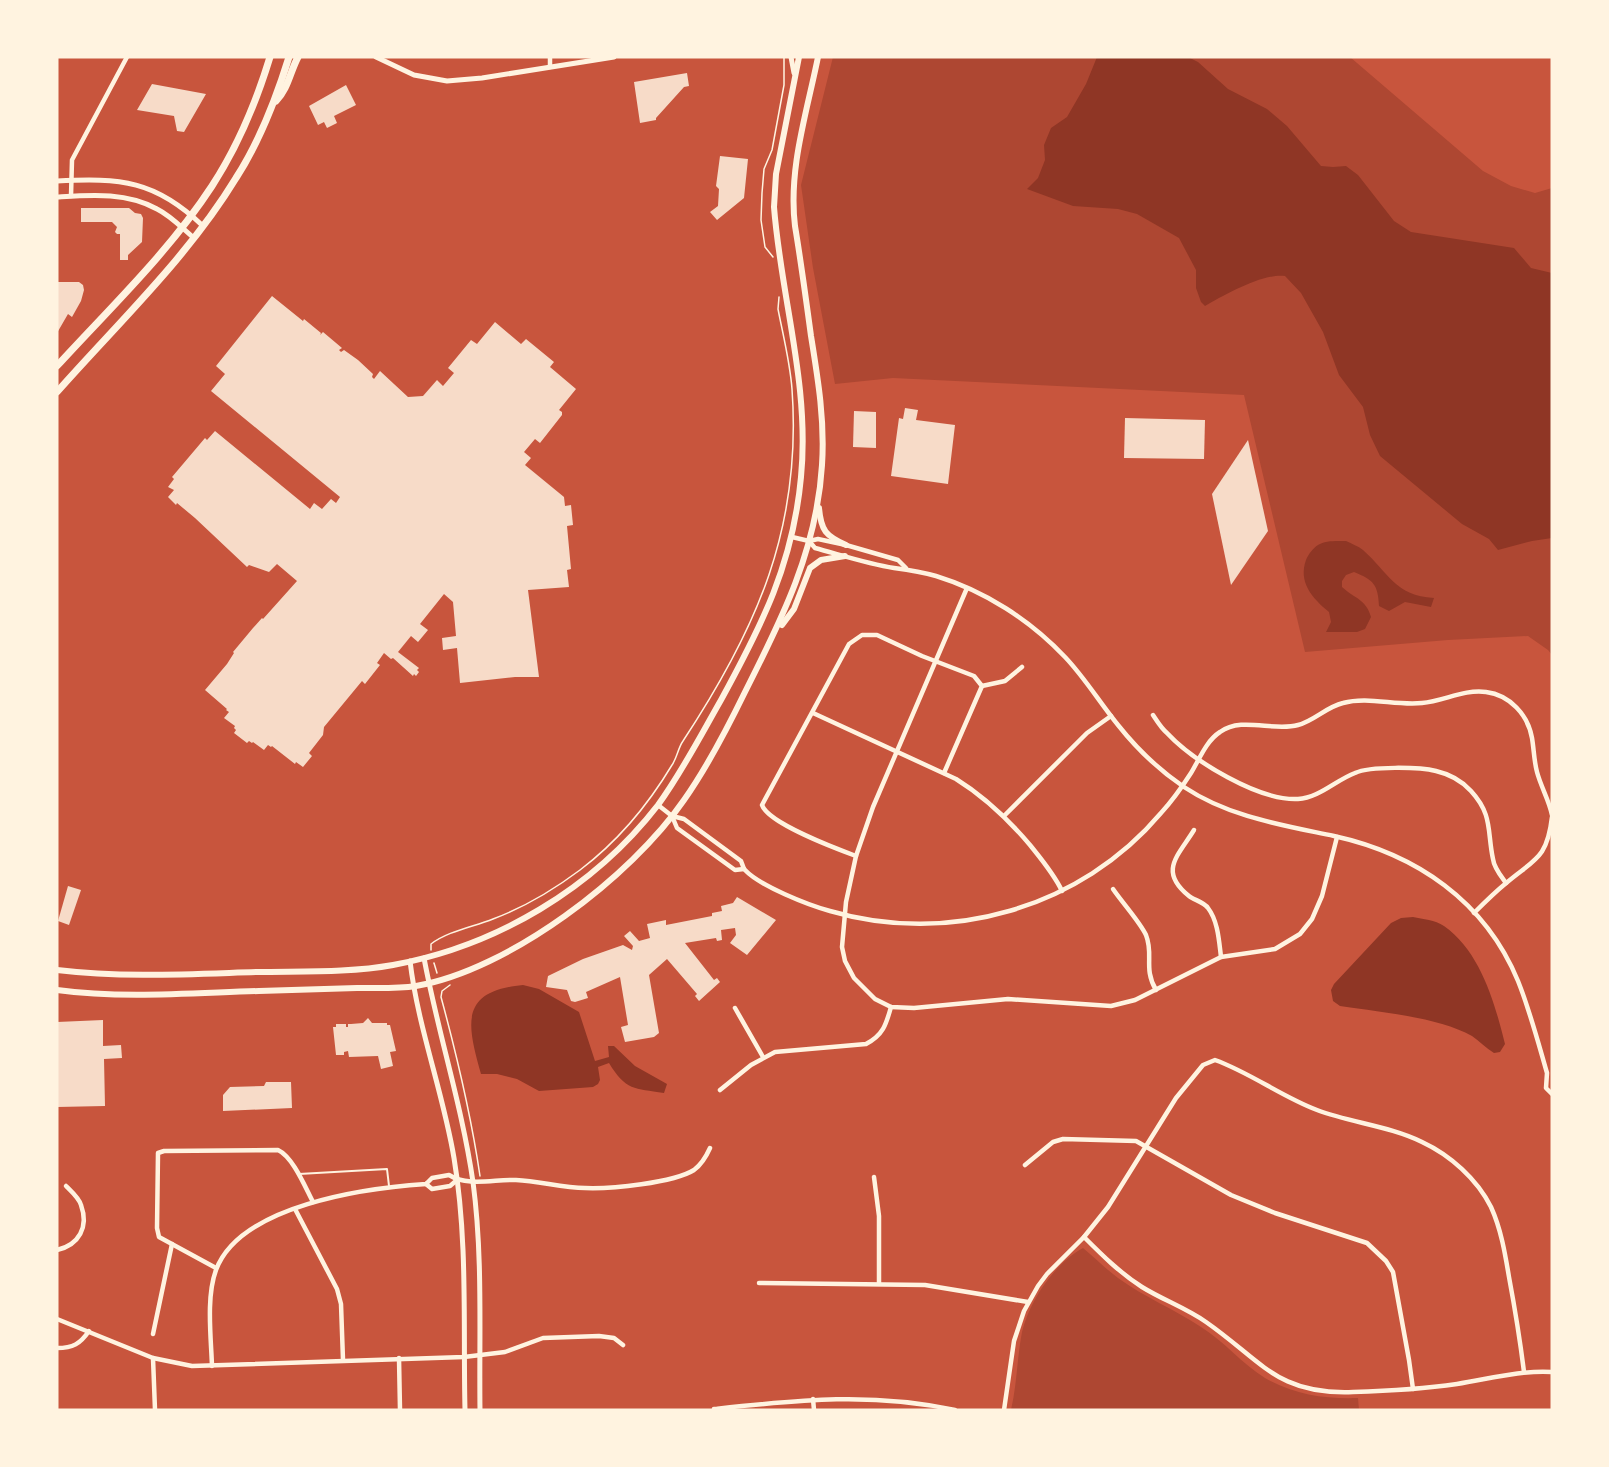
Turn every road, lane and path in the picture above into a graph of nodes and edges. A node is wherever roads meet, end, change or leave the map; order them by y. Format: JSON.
{"nodes":[{"id":1,"x":127,"y":57,"type":"edge"},
{"id":2,"x":270,"y":57,"type":"edge"},
{"id":3,"x":289,"y":57,"type":"edge"},
{"id":4,"x":298,"y":57,"type":"edge"},
{"id":5,"x":376,"y":57,"type":"edge"},
{"id":6,"x":550,"y":57,"type":"edge"},
{"id":7,"x":614,"y":57,"type":"edge"},
{"id":8,"x":785,"y":57,"type":"edge"},
{"id":9,"x":791,"y":57,"type":"edge"},
{"id":10,"x":799,"y":57,"type":"edge"},
{"id":11,"x":818,"y":57,"type":"edge"},
{"id":12,"x":550,"y":67,"type":"junction"},
{"id":13,"x":794,"y":79,"type":"junction"},
{"id":14,"x":274,"y":103,"type":"junction"},
{"id":15,"x":70,"y":181,"type":"junction"},
{"id":16,"x":57,"y":182,"type":"edge"},
{"id":17,"x":71,"y":196,"type":"junction"},
{"id":18,"x":57,"y":197,"type":"edge"},
{"id":19,"x":192,"y":215,"type":"junction"},
{"id":20,"x":203,"y":226,"type":"junction"},
{"id":21,"x":182,"y":228,"type":"junction"},
{"id":22,"x":194,"y":238,"type":"junction"},
{"id":23,"x":773,"y":258,"type":"dead end"},
{"id":24,"x":778,"y":291,"type":"dead end"},
{"id":25,"x":57,"y":366,"type":"edge"},
{"id":26,"x":57,"y":392,"type":"edge"},
{"id":27,"x":818,"y":499,"type":"junction"},
{"id":28,"x":792,"y":537,"type":"junction"},
{"id":29,"x":809,"y":541,"type":"junction"},
{"id":30,"x":846,"y":545,"type":"junction"},
{"id":31,"x":845,"y":556,"type":"junction"},
{"id":32,"x":906,"y":568,"type":"junction"},
{"id":33,"x":967,"y":588,"type":"junction"},
{"id":34,"x":770,"y":643,"type":"junction"},
{"id":35,"x":936,"y":661,"type":"junction"},
{"id":36,"x":1022,"y":667,"type":"dead end"},
{"id":37,"x":982,"y":686,"type":"junction"},
{"id":38,"x":813,"y":713,"type":"junction"},
{"id":39,"x":1153,"y":715,"type":"dead end"},
{"id":40,"x":1111,"y":716,"type":"junction"},
{"id":41,"x":898,"y":752,"type":"junction"},
{"id":42,"x":1200,"y":759,"type":"junction"},
{"id":43,"x":944,"y":773,"type":"junction"},
{"id":44,"x":1182,"y":786,"type":"junction"},
{"id":45,"x":658,"y":805,"type":"junction"},
{"id":46,"x":672,"y":816,"type":"junction"},
{"id":47,"x":1004,"y":816,"type":"junction"},
{"id":48,"x":1552,"y":816,"type":"edge"},
{"id":49,"x":1194,"y":830,"type":"dead end"},
{"id":50,"x":1337,"y":837,"type":"junction"},
{"id":51,"x":856,"y":856,"type":"junction"},
{"id":52,"x":744,"y":869,"type":"junction"},
{"id":53,"x":1506,"y":883,"type":"junction"},
{"id":54,"x":1113,"y":888,"type":"dead end"},
{"id":55,"x":1062,"y":891,"type":"junction"},
{"id":56,"x":1474,"y":913,"type":"junction"},
{"id":57,"x":844,"y":915,"type":"junction"},
{"id":58,"x":432,"y":956,"type":"junction"},
{"id":59,"x":1221,"y":957,"type":"junction"},
{"id":60,"x":424,"y":958,"type":"junction"},
{"id":61,"x":410,"y":962,"type":"junction"},
{"id":62,"x":57,"y":970,"type":"edge"},
{"id":63,"x":439,"y":979,"type":"junction"},
{"id":64,"x":429,"y":983,"type":"junction"},
{"id":65,"x":413,"y":986,"type":"junction"},
{"id":66,"x":57,"y":990,"type":"edge"},
{"id":67,"x":1155,"y":990,"type":"junction"},
{"id":68,"x":891,"y":1007,"type":"junction"},
{"id":69,"x":735,"y":1008,"type":"dead end"},
{"id":70,"x":763,"y":1057,"type":"junction"},
{"id":71,"x":1547,"y":1073,"type":"junction"},
{"id":72,"x":1552,"y":1077,"type":"edge"},
{"id":73,"x":720,"y":1090,"type":"dead end"},
{"id":74,"x":1552,"y":1094,"type":"edge"},
{"id":75,"x":1146,"y":1146,"type":"junction"},
{"id":76,"x":710,"y":1148,"type":"dead end"},
{"id":77,"x":1025,"y":1165,"type":"dead end"},
{"id":78,"x":299,"y":1174,"type":"junction"},
{"id":79,"x":874,"y":1177,"type":"dead end"},
{"id":80,"x":457,"y":1180,"type":"junction"},
{"id":81,"x":473,"y":1181,"type":"junction"},
{"id":82,"x":426,"y":1184,"type":"junction"},
{"id":83,"x":66,"y":1186,"type":"dead end"},
{"id":84,"x":389,"y":1186,"type":"junction"},
{"id":85,"x":313,"y":1202,"type":"junction"},
{"id":86,"x":296,"y":1209,"type":"junction"},
{"id":87,"x":1084,"y":1237,"type":"junction"},
{"id":88,"x":172,"y":1244,"type":"junction"},
{"id":89,"x":57,"y":1250,"type":"edge"},
{"id":90,"x":216,"y":1268,"type":"junction"},
{"id":91,"x":759,"y":1283,"type":"dead end"},
{"id":92,"x":879,"y":1283,"type":"junction"},
{"id":93,"x":1028,"y":1302,"type":"junction"},
{"id":94,"x":57,"y":1319,"type":"edge"},
{"id":95,"x":89,"y":1331,"type":"junction"},
{"id":96,"x":153,"y":1335,"type":"dead end"},
{"id":97,"x":623,"y":1344,"type":"dead end"},
{"id":98,"x":57,"y":1348,"type":"edge"},
{"id":99,"x":479,"y":1354,"type":"junction"},
{"id":100,"x":464,"y":1357,"type":"junction"},
{"id":101,"x":153,"y":1358,"type":"junction"},
{"id":102,"x":399,"y":1358,"type":"junction"},
{"id":103,"x":343,"y":1360,"type":"junction"},
{"id":104,"x":212,"y":1366,"type":"junction"},
{"id":105,"x":1524,"y":1372,"type":"junction"},
{"id":106,"x":1552,"y":1372,"type":"edge"},
{"id":107,"x":1413,"y":1389,"type":"junction"},
{"id":108,"x":813,"y":1399,"type":"junction"},
{"id":109,"x":714,"y":1409,"type":"edge"},
{"id":110,"x":155,"y":1410,"type":"edge"},
{"id":111,"x":400,"y":1410,"type":"edge"},
{"id":112,"x":465,"y":1410,"type":"edge"},
{"id":113,"x":480,"y":1410,"type":"edge"},
{"id":114,"x":814,"y":1410,"type":"edge"},
{"id":115,"x":955,"y":1410,"type":"edge"},
{"id":116,"x":1004,"y":1410,"type":"edge"}],
"edges":[{"from":1,"to":15,"type":"street"},
{"from":2,"to":19,"type":"main road"},
{"from":3,"to":14,"type":"main road"},
{"from":4,"to":14,"type":"main road"},
{"from":5,"to":12,"type":"street"},
{"from":6,"to":12,"type":"street"},
{"from":7,"to":12,"type":"street"},
{"from":8,"to":23,"type":"path"},
{"from":9,"to":13,"type":"street"},
{"from":10,"to":13,"type":"main road"},
{"from":11,"to":27,"type":"main road"},
{"from":13,"to":28,"type":"main road"},
{"from":14,"to":20,"type":"main road"},
{"from":15,"to":16,"type":"street"},
{"from":15,"to":17,"type":"street"},
{"from":15,"to":19,"type":"street"},
{"from":17,"to":18,"type":"street"},
{"from":17,"to":21,"type":"street"},
{"from":19,"to":20,"type":"street"},
{"from":19,"to":21,"type":"main road"},
{"from":20,"to":22,"type":"main road"},
{"from":21,"to":22,"type":"street"},
{"from":21,"to":25,"type":"main road"},
{"from":22,"to":26,"type":"main road"},
{"from":24,"to":58,"type":"path"},
{"from":27,"to":29,"type":"main road"},
{"from":27,"to":30,"type":"main road"},
{"from":28,"to":29,"type":"street"},
{"from":28,"to":45,"type":"main road"},
{"from":29,"to":30,"type":"street"},
{"from":29,"to":31,"type":"street"},
{"from":29,"to":34,"type":"main road"},
{"from":30,"to":32,"type":"street"},
{"from":31,"to":32,"type":"street"},
{"from":31,"to":34,"type":"main road"},
{"from":32,"to":33,"type":"street"},
{"from":33,"to":35,"type":"street"},
{"from":33,"to":40,"type":"street"},
{"from":34,"to":46,"type":"main road"},
{"from":35,"to":37,"type":"street"},
{"from":35,"to":38,"type":"street"},
{"from":35,"to":41,"type":"street"},
{"from":36,"to":37,"type":"street"},
{"from":37,"to":43,"type":"street"},
{"from":38,"to":41,"type":"street"},
{"from":38,"to":51,"type":"street"},
{"from":39,"to":42,"type":"street"},
{"from":40,"to":44,"type":"street"},
{"from":40,"to":47,"type":"street"},
{"from":41,"to":43,"type":"street"},
{"from":41,"to":51,"type":"street"},
{"from":42,"to":44,"type":"street"},
{"from":42,"to":48,"type":"street"},
{"from":42,"to":53,"type":"street"},
{"from":43,"to":47,"type":"street"},
{"from":44,"to":50,"type":"street"},
{"from":44,"to":55,"type":"street"},
{"from":45,"to":46,"type":"street"},
{"from":45,"to":58,"type":"main road"},
{"from":46,"to":52,"type":"street"},
{"from":46,"to":52,"type":"street"},
{"from":46,"to":63,"type":"main road"},
{"from":47,"to":55,"type":"street"},
{"from":48,"to":53,"type":"street"},
{"from":49,"to":59,"type":"street"},
{"from":50,"to":56,"type":"street"},
{"from":50,"to":59,"type":"street"},
{"from":51,"to":57,"type":"street"},
{"from":52,"to":57,"type":"street"},
{"from":53,"to":56,"type":"street"},
{"from":54,"to":67,"type":"street"},
{"from":55,"to":57,"type":"street"},
{"from":56,"to":71,"type":"street"},
{"from":57,"to":68,"type":"street"},
{"from":58,"to":60,"type":"main road"},
{"from":58,"to":63,"type":"path"},
{"from":59,"to":67,"type":"street"},
{"from":60,"to":61,"type":"main road"},
{"from":60,"to":64,"type":"street"},
{"from":61,"to":62,"type":"main road"},
{"from":61,"to":65,"type":"street"},
{"from":63,"to":64,"type":"main road"},
{"from":64,"to":65,"type":"main road"},
{"from":64,"to":81,"type":"street"},
{"from":65,"to":66,"type":"main road"},
{"from":65,"to":80,"type":"street"},
{"from":67,"to":68,"type":"street"},
{"from":68,"to":70,"type":"street"},
{"from":69,"to":70,"type":"street"},
{"from":70,"to":73,"type":"street"},
{"from":71,"to":72,"type":"street"},
{"from":71,"to":74,"type":"street"},
{"from":75,"to":77,"type":"street"},
{"from":75,"to":87,"type":"street"},
{"from":75,"to":105,"type":"street"},
{"from":75,"to":107,"type":"street"},
{"from":76,"to":81,"type":"street"},
{"from":78,"to":84,"type":"lane"},
{"from":78,"to":85,"type":"street"},
{"from":78,"to":88,"type":"street"},
{"from":79,"to":92,"type":"street"},
{"from":80,"to":81,"type":"street"},
{"from":80,"to":82,"type":"street"},
{"from":80,"to":82,"type":"street"},
{"from":80,"to":100,"type":"street"},
{"from":81,"to":99,"type":"street"},
{"from":82,"to":84,"type":"street"},
{"from":83,"to":89,"type":"street"},
{"from":84,"to":85,"type":"street"},
{"from":85,"to":86,"type":"street"},
{"from":86,"to":90,"type":"street"},
{"from":86,"to":103,"type":"street"},
{"from":87,"to":93,"type":"street"},
{"from":87,"to":107,"type":"street"},
{"from":88,"to":90,"type":"street"},
{"from":88,"to":96,"type":"street"},
{"from":90,"to":104,"type":"street"},
{"from":91,"to":92,"type":"street"},
{"from":92,"to":93,"type":"street"},
{"from":93,"to":116,"type":"street"},
{"from":94,"to":95,"type":"street"},
{"from":95,"to":98,"type":"street"},
{"from":95,"to":101,"type":"street"},
{"from":97,"to":99,"type":"street"},
{"from":99,"to":100,"type":"street"},
{"from":99,"to":113,"type":"street"},
{"from":100,"to":102,"type":"street"},
{"from":100,"to":112,"type":"street"},
{"from":101,"to":104,"type":"street"},
{"from":101,"to":110,"type":"street"},
{"from":102,"to":103,"type":"street"},
{"from":102,"to":111,"type":"street"},
{"from":103,"to":104,"type":"street"},
{"from":105,"to":106,"type":"street"},
{"from":105,"to":107,"type":"street"},
{"from":108,"to":109,"type":"street"},
{"from":108,"to":114,"type":"street"},
{"from":108,"to":115,"type":"street"}]}
